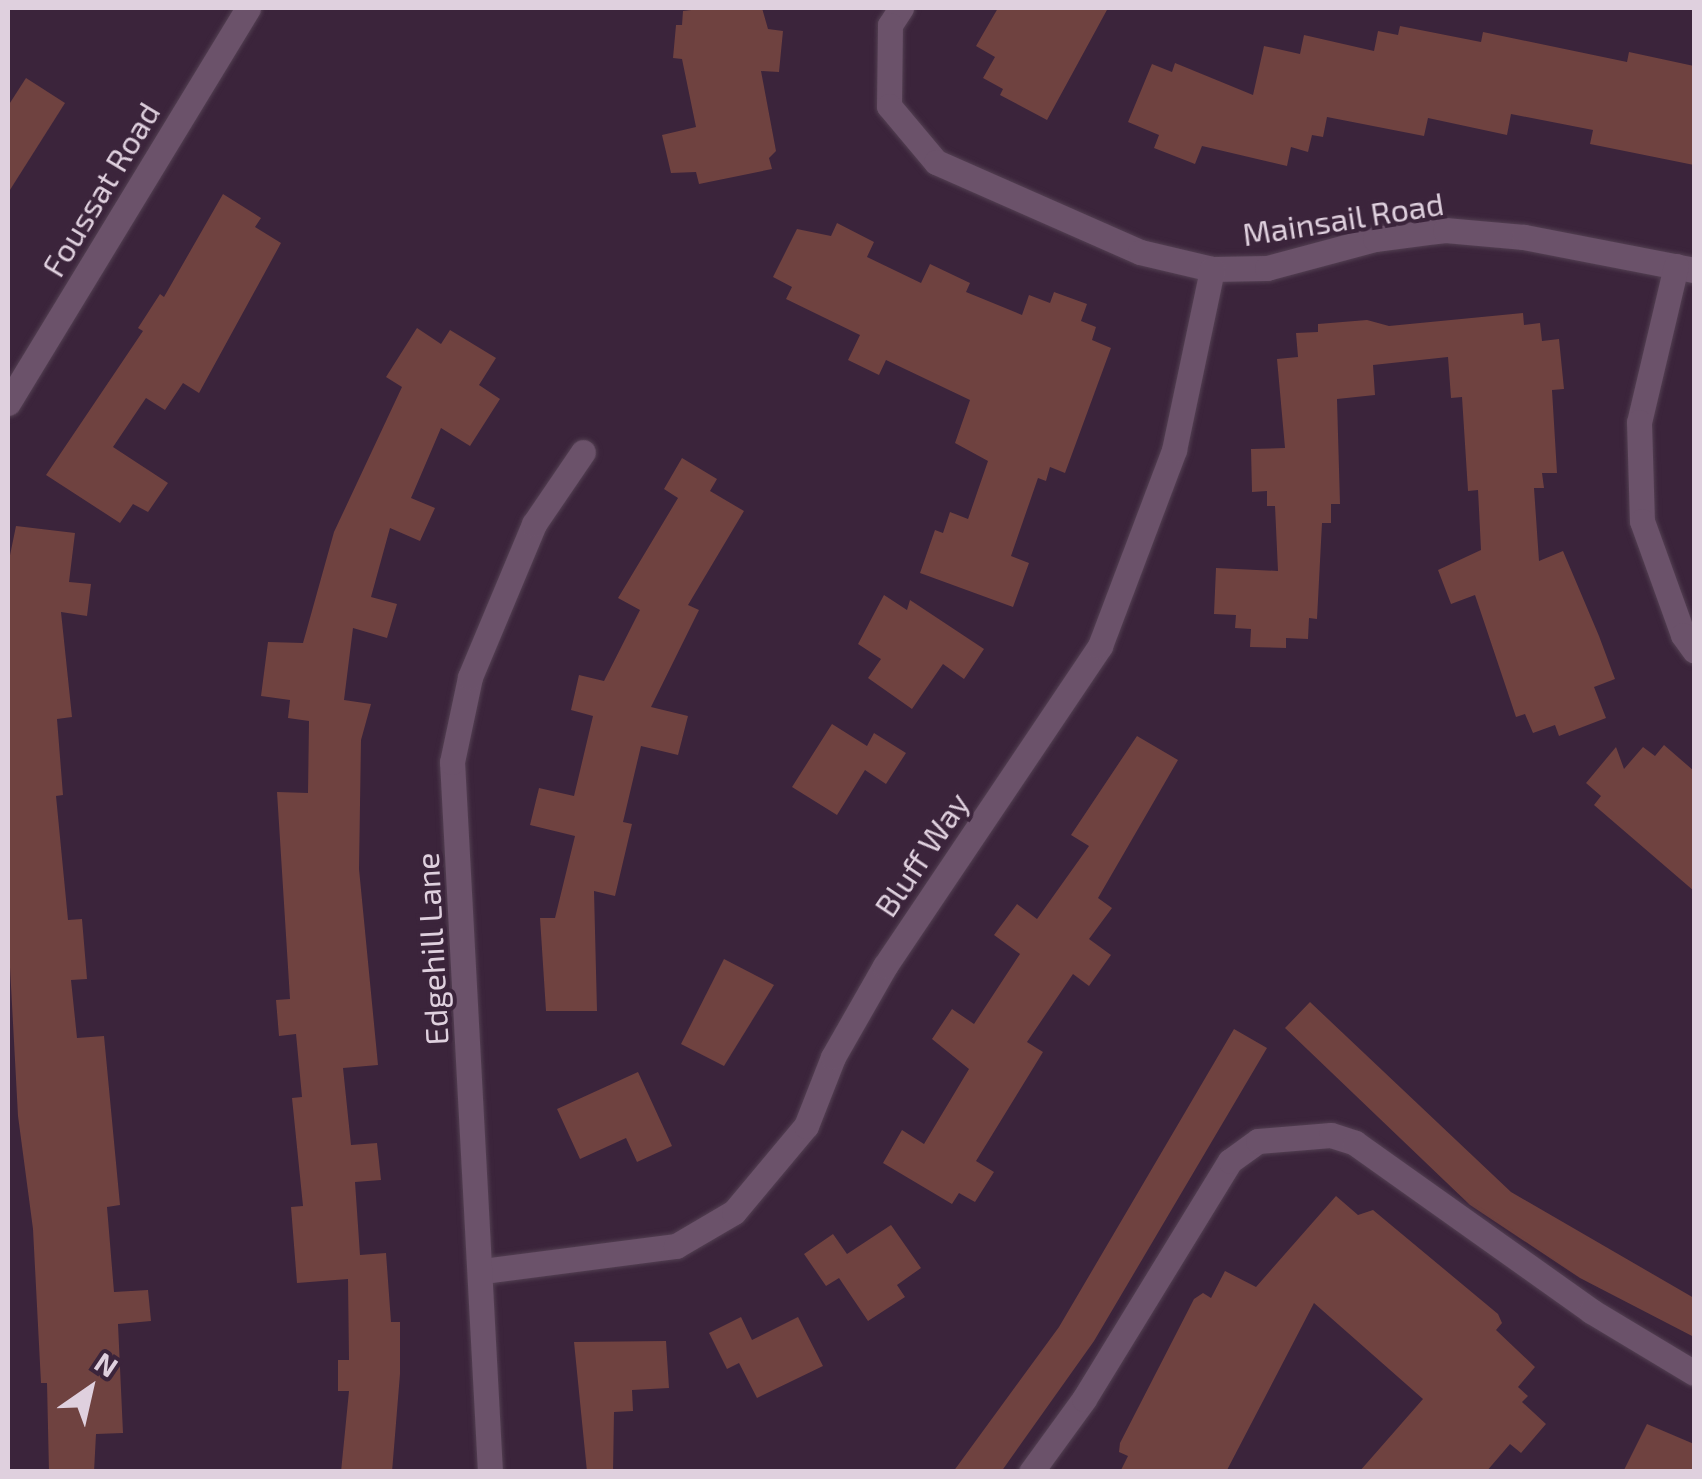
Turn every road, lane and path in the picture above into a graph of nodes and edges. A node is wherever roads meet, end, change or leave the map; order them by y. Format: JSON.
{"nodes":[{"id":1,"x":248,"y":8,"type":"edge"},
{"id":2,"x":901,"y":8,"type":"edge"},
{"id":3,"x":1685,"y":268,"type":"edge"},
{"id":4,"x":1212,"y":269,"type":"junction"},
{"id":5,"x":8,"y":403,"type":"edge"},
{"id":6,"x":582,"y":452,"type":"dead end"},
{"id":7,"x":1694,"y":650,"type":"edge"},
{"id":8,"x":483,"y":1271,"type":"junction"},
{"id":9,"x":1694,"y":1373,"type":"edge"},
{"id":10,"x":490,"y":1472,"type":"edge"},
{"id":11,"x":1031,"y":1472,"type":"edge"}],
"edges":[{"from":1,"to":5,"type":"street","name":"Foussat Road"},
{"from":2,"to":4,"type":"street","name":"Mainsail Road"},
{"from":3,"to":4,"type":"street","name":"Mainsail Road"},
{"from":3,"to":7,"type":"street"},
{"from":4,"to":8,"type":"street","name":"Bluff Way"},
{"from":6,"to":8,"type":"street","name":"Edgehill Lane"},
{"from":8,"to":10,"type":"street","name":"Edgehill Lane"},
{"from":9,"to":11,"type":"street"}]}
